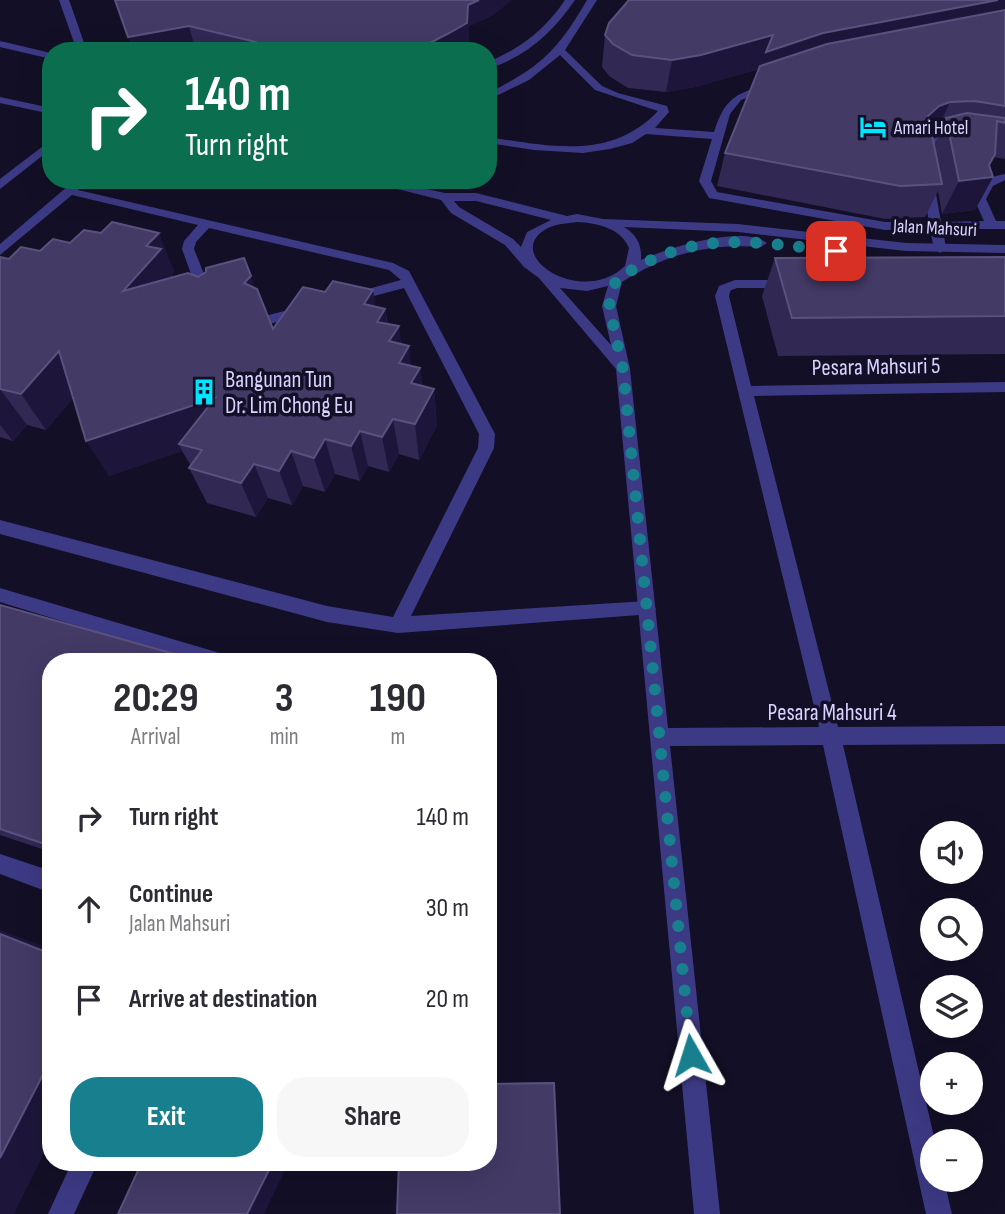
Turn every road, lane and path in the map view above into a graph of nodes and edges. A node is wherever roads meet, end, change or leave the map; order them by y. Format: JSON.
{"nodes":[{"id":1,"x":64,"y":0,"type":"edge"},
{"id":2,"x":570,"y":0,"type":"edge"},
{"id":3,"x":592,"y":0,"type":"edge"},
{"id":4,"x":79,"y":42,"type":"edge"},
{"id":5,"x":0,"y":44,"type":"edge"},
{"id":6,"x":561,"y":51,"type":"junction"},
{"id":7,"x":42,"y":54,"type":"edge"},
{"id":8,"x":497,"y":61,"type":"edge"},
{"id":9,"x":775,"y":85,"type":"edge"},
{"id":10,"x":497,"y":93,"type":"edge"},
{"id":11,"x":0,"y":100,"type":"edge"},
{"id":12,"x":42,"y":109,"type":"edge"},
{"id":13,"x":645,"y":131,"type":"junction"},
{"id":14,"x":717,"y":136,"type":"junction"},
{"id":15,"x":497,"y":140,"type":"edge"},
{"id":16,"x":1005,"y":147,"type":"edge"},
{"id":17,"x":42,"y":150,"type":"edge"},
{"id":18,"x":1005,"y":177,"type":"edge"},
{"id":19,"x":0,"y":184,"type":"edge"},
{"id":20,"x":71,"y":189,"type":"edge"},
{"id":21,"x":409,"y":189,"type":"edge"},
{"id":22,"x":69,"y":191,"type":"junction"},
{"id":23,"x":445,"y":197,"type":"junction"},
{"id":24,"x":563,"y":219,"type":"junction"},
{"id":25,"x":604,"y":222,"type":"junction"},
{"id":26,"x":205,"y":224,"type":"junction"},
{"id":27,"x":934,"y":225,"type":"junction"},
{"id":28,"x":999,"y":225,"type":"edge"},
{"id":29,"x":739,"y":234,"type":"junction"},
{"id":30,"x":940,"y":249,"type":"junction"},
{"id":31,"x":1005,"y":249,"type":"edge"},
{"id":32,"x":0,"y":251,"type":"edge"},
{"id":33,"x":1005,"y":262,"type":"edge"},
{"id":34,"x":629,"y":271,"type":"junction"},
{"id":35,"x":537,"y":272,"type":"junction"},
{"id":36,"x":616,"y":280,"type":"junction"},
{"id":37,"x":409,"y":282,"type":"junction"},
{"id":38,"x":802,"y":284,"type":"edge"},
{"id":39,"x":211,"y":309,"type":"edge"},
{"id":40,"x":266,"y":320,"type":"edge"},
{"id":41,"x":623,"y":369,"type":"junction"},
{"id":42,"x":1005,"y":387,"type":"edge"},
{"id":43,"x":747,"y":391,"type":"junction"},
{"id":44,"x":0,"y":527,"type":"edge"},
{"id":45,"x":0,"y":595,"type":"edge"},
{"id":46,"x":647,"y":609,"type":"junction"},
{"id":47,"x":398,"y":625,"type":"junction"},
{"id":48,"x":193,"y":653,"type":"edge"},
{"id":49,"x":1005,"y":735,"type":"edge"},
{"id":50,"x":831,"y":736,"type":"junction"},
{"id":51,"x":660,"y":737,"type":"junction"},
{"id":52,"x":0,"y":864,"type":"edge"},
{"id":53,"x":42,"y":879,"type":"edge"},
{"id":54,"x":81,"y":1171,"type":"edge"},
{"id":55,"x":61,"y":1214,"type":"edge"},
{"id":56,"x":707,"y":1214,"type":"edge"},
{"id":57,"x":939,"y":1214,"type":"edge"}],
"edges":[{"from":1,"to":4,"type":"street"},
{"from":2,"to":8,"type":"street"},
{"from":3,"to":6,"type":"street"},
{"from":5,"to":7,"type":"street"},
{"from":6,"to":10,"type":"street"},
{"from":6,"to":13,"type":"street"},
{"from":9,"to":14,"type":"street"},
{"from":11,"to":12,"type":"street"},
{"from":13,"to":14,"type":"street"},
{"from":13,"to":15,"type":"street"},
{"from":14,"to":27,"type":"street"},
{"from":16,"to":27,"type":"street"},
{"from":17,"to":19,"type":"street"},
{"from":18,"to":28,"type":"street"},
{"from":20,"to":22,"type":"street"},
{"from":21,"to":23,"type":"street"},
{"from":22,"to":26,"type":"street"},
{"from":22,"to":32,"type":"street"},
{"from":23,"to":24,"type":"street"},
{"from":23,"to":35,"type":"street"},
{"from":24,"to":25,"type":"street"},
{"from":24,"to":35,"type":"street"},
{"from":25,"to":29,"type":"street"},
{"from":25,"to":34,"type":"street"},
{"from":26,"to":37,"type":"street"},
{"from":26,"to":39,"type":"street"},
{"from":27,"to":28,"type":"street"},
{"from":27,"to":30,"type":"street"},
{"from":29,"to":30,"type":"street","name":"Jalan Mahsuri"},
{"from":29,"to":33,"type":"street","name":"Jalan Mahsuri"},
{"from":29,"to":34,"type":"street"},
{"from":30,"to":31,"type":"street","name":"Jalan Mahsuri"},
{"from":34,"to":36,"type":"street"},
{"from":35,"to":36,"type":"street"},
{"from":35,"to":41,"type":"street"},
{"from":36,"to":41,"type":"street"},
{"from":37,"to":40,"type":"street"},
{"from":37,"to":47,"type":"street"},
{"from":38,"to":43,"type":"street"},
{"from":41,"to":46,"type":"street"},
{"from":42,"to":43,"type":"street","name":"Pesara Mahsuri 5"},
{"from":43,"to":50,"type":"street"},
{"from":44,"to":47,"type":"street"},
{"from":45,"to":48,"type":"street"},
{"from":46,"to":47,"type":"street"},
{"from":46,"to":51,"type":"street"},
{"from":49,"to":50,"type":"street","name":"Pesara Mahsuri 4"},
{"from":50,"to":51,"type":"street","name":"Pesara Mahsuri 4"},
{"from":50,"to":57,"type":"street"},
{"from":51,"to":56,"type":"street"},
{"from":52,"to":53,"type":"street"},
{"from":54,"to":55,"type":"street"}]}
